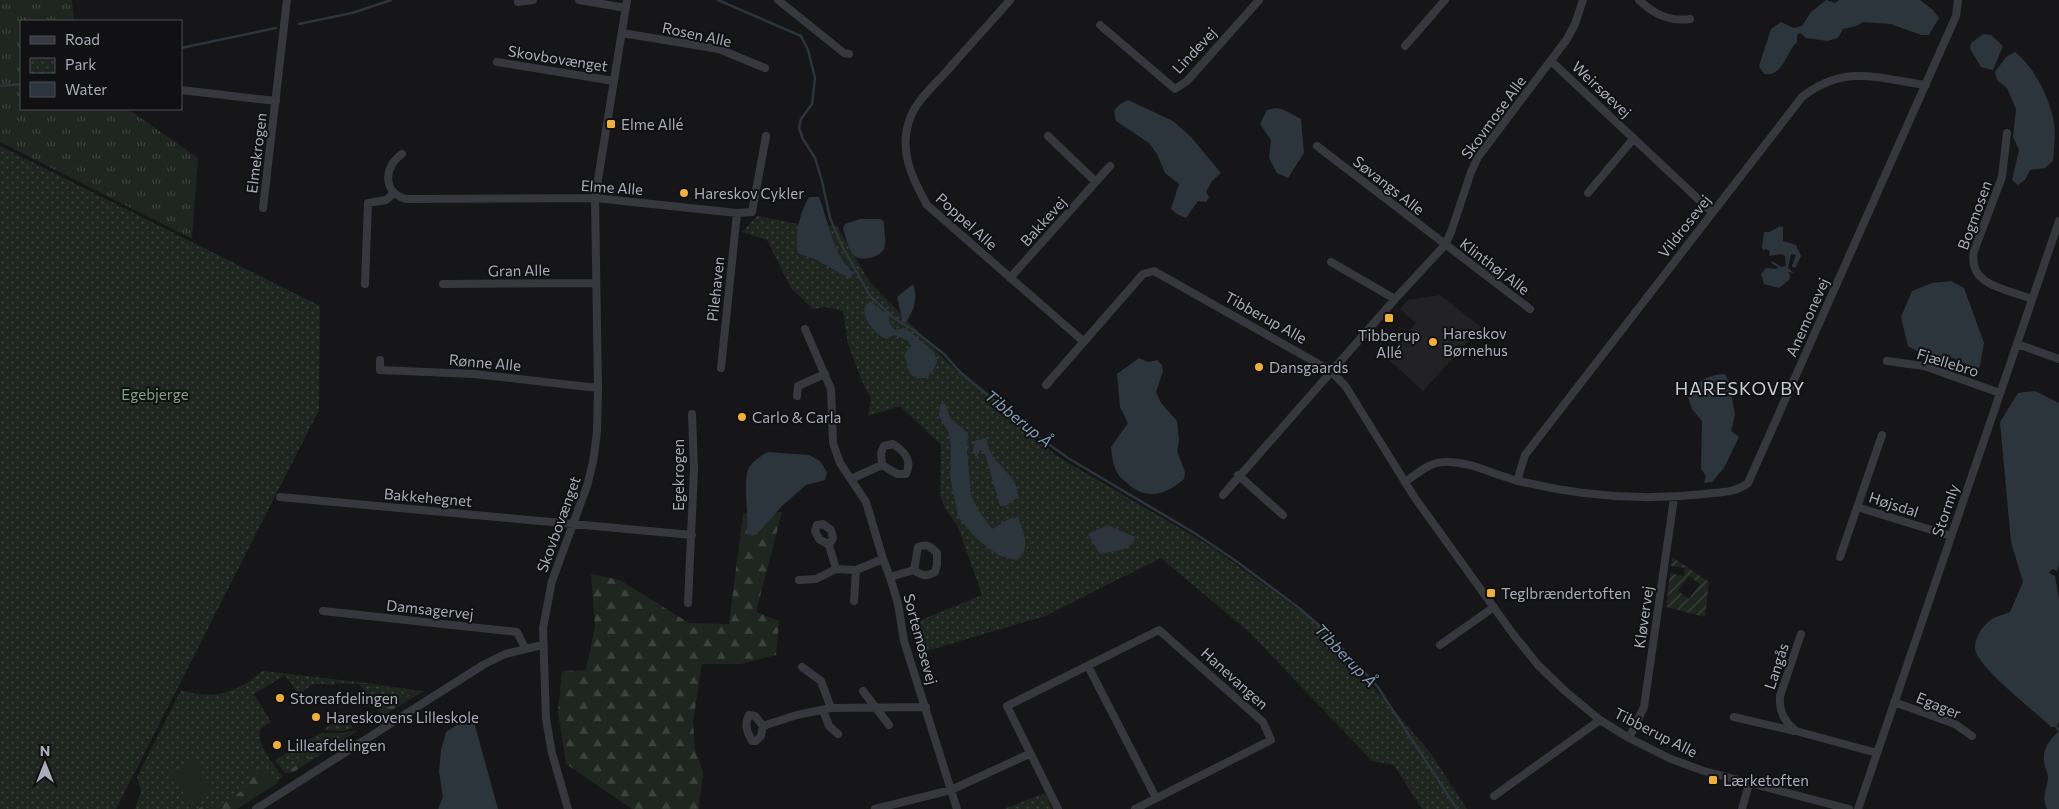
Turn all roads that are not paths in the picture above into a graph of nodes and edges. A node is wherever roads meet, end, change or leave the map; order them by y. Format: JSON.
{"nodes":[{"id":1,"x":287,"y":0,"type":"edge"},
{"id":2,"x":533,"y":0,"type":"edge"},
{"id":3,"x":579,"y":0,"type":"edge"},
{"id":4,"x":1010,"y":0,"type":"edge"},
{"id":5,"x":1258,"y":0,"type":"edge"},
{"id":6,"x":1445,"y":0,"type":"edge"},
{"id":7,"x":1584,"y":0,"type":"edge"},
{"id":8,"x":1640,"y":0,"type":"edge"},
{"id":9,"x":1958,"y":0,"type":"edge"},
{"id":10,"x":784,"y":1,"type":"edge"},
{"id":11,"x":518,"y":2,"type":"dead end"},
{"id":12,"x":626,"y":4,"type":"edge"},
{"id":13,"x":1690,"y":19,"type":"dead end"},
{"id":14,"x":1100,"y":25,"type":"dead end"},
{"id":15,"x":622,"y":33,"type":"junction"},
{"id":16,"x":1405,"y":46,"type":"dead end"},
{"id":17,"x":849,"y":54,"type":"dead end"},
{"id":18,"x":1551,"y":61,"type":"junction"},
{"id":19,"x":497,"y":62,"type":"dead end"},
{"id":20,"x":764,"y":68,"type":"dead end"},
{"id":21,"x":614,"y":81,"type":"junction"},
{"id":22,"x":1926,"y":85,"type":"junction"},
{"id":23,"x":182,"y":90,"type":"edge"},
{"id":24,"x":276,"y":102,"type":"junction"},
{"id":25,"x":2007,"y":133,"type":"dead end"},
{"id":26,"x":766,"y":136,"type":"dead end"},
{"id":27,"x":1048,"y":136,"type":"dead end"},
{"id":28,"x":1634,"y":138,"type":"junction"},
{"id":29,"x":1317,"y":146,"type":"dead end"},
{"id":30,"x":402,"y":154,"type":"dead end"},
{"id":31,"x":1110,"y":166,"type":"dead end"},
{"id":32,"x":1096,"y":182,"type":"junction"},
{"id":33,"x":1588,"y":193,"type":"dead end"},
{"id":34,"x":394,"y":194,"type":"junction"},
{"id":35,"x":595,"y":198,"type":"junction"},
{"id":36,"x":263,"y":208,"type":"dead end"},
{"id":37,"x":1712,"y":212,"type":"junction"},
{"id":38,"x":737,"y":213,"type":"junction"},
{"id":39,"x":2059,"y":221,"type":"edge"},
{"id":40,"x":2056,"y":240,"type":"edge"},
{"id":41,"x":1444,"y":245,"type":"junction"},
{"id":42,"x":1331,"y":262,"type":"dead end"},
{"id":43,"x":1010,"y":278,"type":"junction"},
{"id":44,"x":596,"y":283,"type":"junction"},
{"id":45,"x":365,"y":284,"type":"dead end"},
{"id":46,"x":442,"y":284,"type":"dead end"},
{"id":47,"x":2032,"y":298,"type":"junction"},
{"id":48,"x":1395,"y":299,"type":"junction"},
{"id":49,"x":1530,"y":310,"type":"dead end"},
{"id":50,"x":805,"y":328,"type":"dead end"},
{"id":51,"x":1083,"y":341,"type":"junction"},
{"id":52,"x":2017,"y":344,"type":"junction"},
{"id":53,"x":2059,"y":359,"type":"edge"},
{"id":54,"x":380,"y":360,"type":"dead end"},
{"id":55,"x":1887,"y":361,"type":"dead end"},
{"id":56,"x":721,"y":368,"type":"dead end"},
{"id":57,"x":1331,"y":371,"type":"junction"},
{"id":58,"x":825,"y":374,"type":"junction"},
{"id":59,"x":1046,"y":386,"type":"dead end"},
{"id":60,"x":598,"y":388,"type":"junction"},
{"id":61,"x":2000,"y":393,"type":"junction"},
{"id":62,"x":797,"y":396,"type":"dead end"},
{"id":63,"x":692,"y":414,"type":"dead end"},
{"id":64,"x":1882,"y":435,"type":"dead end"},
{"id":65,"x":882,"y":465,"type":"dead end"},
{"id":66,"x":1238,"y":476,"type":"junction"},
{"id":67,"x":851,"y":479,"type":"junction"},
{"id":68,"x":1517,"y":481,"type":"junction"},
{"id":69,"x":1405,"y":482,"type":"junction"},
{"id":70,"x":1223,"y":495,"type":"dead end"},
{"id":71,"x":280,"y":497,"type":"dead end"},
{"id":72,"x":1674,"y":498,"type":"junction"},
{"id":73,"x":1857,"y":507,"type":"junction"},
{"id":74,"x":1283,"y":515,"type":"dead end"},
{"id":75,"x":573,"y":523,"type":"junction"},
{"id":76,"x":692,"y":535,"type":"junction"},
{"id":77,"x":1951,"y":536,"type":"junction"},
{"id":78,"x":829,"y":545,"type":"dead end"},
{"id":79,"x":1840,"y":557,"type":"dead end"},
{"id":80,"x":883,"y":559,"type":"junction"},
{"id":81,"x":836,"y":568,"type":"junction"},
{"id":82,"x":856,"y":570,"type":"junction"},
{"id":83,"x":914,"y":570,"type":"dead end"},
{"id":84,"x":890,"y":577,"type":"junction"},
{"id":85,"x":799,"y":580,"type":"dead end"},
{"id":86,"x":854,"y":600,"type":"dead end"},
{"id":87,"x":688,"y":603,"type":"dead end"},
{"id":88,"x":1494,"y":607,"type":"junction"},
{"id":89,"x":322,"y":611,"type":"dead end"},
{"id":90,"x":1801,"y":634,"type":"dead end"},
{"id":91,"x":542,"y":645,"type":"junction"},
{"id":92,"x":1440,"y":645,"type":"dead end"},
{"id":93,"x":525,"y":648,"type":"junction"},
{"id":94,"x":1088,"y":666,"type":"junction"},
{"id":95,"x":802,"y":667,"type":"dead end"},
{"id":96,"x":863,"y":691,"type":"dead end"},
{"id":97,"x":1894,"y":702,"type":"junction"},
{"id":98,"x":926,"y":707,"type":"junction"},
{"id":99,"x":832,"y":708,"type":"junction"},
{"id":100,"x":876,"y":708,"type":"junction"},
{"id":101,"x":823,"y":710,"type":"junction"},
{"id":102,"x":1734,"y":717,"type":"dead end"},
{"id":103,"x":1600,"y":720,"type":"junction"},
{"id":104,"x":889,"y":725,"type":"dead end"},
{"id":105,"x":763,"y":726,"type":"dead end"},
{"id":106,"x":1796,"y":731,"type":"junction"},
{"id":107,"x":838,"y":734,"type":"dead end"},
{"id":108,"x":1972,"y":736,"type":"dead end"},
{"id":109,"x":1629,"y":738,"type":"junction"},
{"id":110,"x":1877,"y":753,"type":"junction"},
{"id":111,"x":1029,"y":754,"type":"junction"},
{"id":112,"x":1749,"y":784,"type":"junction"},
{"id":113,"x":951,"y":790,"type":"junction"},
{"id":114,"x":1494,"y":796,"type":"dead end"},
{"id":115,"x":1156,"y":798,"type":"junction"},
{"id":116,"x":256,"y":809,"type":"edge"},
{"id":117,"x":568,"y":809,"type":"edge"},
{"id":118,"x":875,"y":809,"type":"edge"},
{"id":119,"x":957,"y":809,"type":"edge"},
{"id":120,"x":1058,"y":809,"type":"edge"},
{"id":121,"x":1135,"y":809,"type":"edge"},
{"id":122,"x":1742,"y":809,"type":"edge"},
{"id":123,"x":1850,"y":809,"type":"edge"},
{"id":124,"x":1858,"y":809,"type":"edge"}],
"edges":[{"from":1,"to":24,"type":"street","name":"Elmekrogen"},
{"from":2,"to":11,"type":"street"},
{"from":3,"to":12,"type":"street","name":"Skovbovænget"},
{"from":4,"to":43,"type":"street","name":"Poppel Alle"},
{"from":5,"to":14,"type":"street","name":"Lindevej"},
{"from":6,"to":16,"type":"street"},
{"from":7,"to":18,"type":"street","name":"Skovmose Alle"},
{"from":8,"to":13,"type":"street"},
{"from":9,"to":22,"type":"street","name":"Anemonevej"},
{"from":10,"to":17,"type":"street"},
{"from":12,"to":15,"type":"street","name":"Skovbovænget"},
{"from":15,"to":20,"type":"street","name":"Rosen Alle"},
{"from":15,"to":21,"type":"street","name":"Skovbovænget"},
{"from":18,"to":28,"type":"street","name":"Weirsøevej"},
{"from":18,"to":41,"type":"street","name":"Skovmose Alle"},
{"from":19,"to":21,"type":"street","name":"Skovbovænget"},
{"from":21,"to":35,"type":"street","name":"Skovbovænget"},
{"from":22,"to":37,"type":"street","name":"Vildrosevej"},
{"from":22,"to":72,"type":"street","name":"Anemonevej"},
{"from":23,"to":24,"type":"street","name":"Elmekrogen"},
{"from":24,"to":36,"type":"street","name":"Elmekrogen"},
{"from":25,"to":47,"type":"street","name":"Bogmosen"},
{"from":26,"to":38,"type":"street"},
{"from":27,"to":32,"type":"street"},
{"from":28,"to":33,"type":"street","name":"Weirsøevej"},
{"from":28,"to":37,"type":"street","name":"Weirsøevej"},
{"from":29,"to":41,"type":"street","name":"Søvangs Alle"},
{"from":30,"to":34,"type":"street"},
{"from":31,"to":32,"type":"street","name":"Bakkevej"},
{"from":32,"to":43,"type":"street","name":"Bakkevej"},
{"from":34,"to":35,"type":"street","name":"Elme Alle"},
{"from":34,"to":45,"type":"street"},
{"from":35,"to":38,"type":"street","name":"Elme Alle"},
{"from":35,"to":44,"type":"street","name":"Skovbovænget"},
{"from":37,"to":68,"type":"street","name":"Vildrosevej"},
{"from":38,"to":56,"type":"street","name":"Pilehaven"},
{"from":39,"to":40,"type":"street","name":"Stormly"},
{"from":40,"to":47,"type":"street","name":"Stormly"},
{"from":41,"to":48,"type":"street","name":"Skovmose Alle"},
{"from":41,"to":49,"type":"street","name":"Klinthøj Alle"},
{"from":42,"to":48,"type":"street"},
{"from":43,"to":51,"type":"street","name":"Poppel Alle"},
{"from":44,"to":46,"type":"street","name":"Gran Alle"},
{"from":44,"to":60,"type":"street","name":"Skovbovænget"},
{"from":47,"to":52,"type":"street","name":"Stormly"},
{"from":48,"to":57,"type":"street","name":"Skovmose Alle"},
{"from":50,"to":58,"type":"street","name":"Sortemosevej"},
{"from":51,"to":57,"type":"street","name":"Tibberup Alle"},
{"from":51,"to":59,"type":"street","name":"Tibberup Alle"},
{"from":52,"to":53,"type":"street"},
{"from":52,"to":61,"type":"street","name":"Stormly"},
{"from":54,"to":60,"type":"street","name":"Rønne Alle"},
{"from":55,"to":61,"type":"street","name":"Fjællebro"},
{"from":57,"to":66,"type":"street","name":"Skovmose Alle"},
{"from":57,"to":69,"type":"street","name":"Tibberup Alle"},
{"from":58,"to":62,"type":"street"},
{"from":58,"to":67,"type":"street","name":"Sortemosevej"},
{"from":60,"to":75,"type":"street","name":"Skovbovænget"},
{"from":61,"to":77,"type":"street","name":"Stormly"},
{"from":63,"to":76,"type":"street","name":"Egekrogen"},
{"from":64,"to":73,"type":"street","name":"Højsdal"},
{"from":65,"to":67,"type":"street"},
{"from":66,"to":70,"type":"street","name":"Skovmose Alle"},
{"from":66,"to":74,"type":"street"},
{"from":67,"to":80,"type":"street","name":"Sortemosevej"},
{"from":68,"to":69,"type":"street","name":"Anemonevej"},
{"from":68,"to":72,"type":"street","name":"Anemonevej"},
{"from":69,"to":88,"type":"street","name":"Tibberup Alle"},
{"from":71,"to":75,"type":"street","name":"Bakkehegnet"},
{"from":72,"to":109,"type":"street","name":"Kløvervej"},
{"from":73,"to":77,"type":"street","name":"Højsdal"},
{"from":73,"to":79,"type":"street","name":"Højsdal"},
{"from":75,"to":76,"type":"street","name":"Egekrogen"},
{"from":75,"to":91,"type":"street","name":"Skovbovænget"},
{"from":76,"to":87,"type":"street","name":"Egekrogen"},
{"from":77,"to":97,"type":"street","name":"Stormly"},
{"from":78,"to":81,"type":"street"},
{"from":80,"to":82,"type":"street"},
{"from":80,"to":84,"type":"street","name":"Sortemosevej"},
{"from":81,"to":82,"type":"street"},
{"from":81,"to":85,"type":"street"},
{"from":82,"to":86,"type":"street"},
{"from":83,"to":84,"type":"street","name":"Sortemosevej"},
{"from":84,"to":98,"type":"street","name":"Sortemosevej"},
{"from":88,"to":92,"type":"street"},
{"from":88,"to":103,"type":"street","name":"Tibberup Alle"},
{"from":89,"to":93,"type":"street","name":"Damsagervej"},
{"from":90,"to":106,"type":"street","name":"Langås"},
{"from":91,"to":93,"type":"street"},
{"from":91,"to":117,"type":"street","name":"Skovbovænget"},
{"from":93,"to":116,"type":"street"},
{"from":94,"to":111,"type":"street","name":"Hanevangen"},
{"from":94,"to":115,"type":"street"},
{"from":94,"to":115,"type":"street","name":"Hanevangen"},
{"from":95,"to":99,"type":"street"},
{"from":96,"to":100,"type":"street"},
{"from":97,"to":108,"type":"street","name":"Egager"},
{"from":97,"to":110,"type":"street","name":"Stormly"},
{"from":98,"to":100,"type":"street","name":"Sortemosevej"},
{"from":98,"to":113,"type":"street","name":"Sortemosevej"},
{"from":99,"to":100,"type":"street","name":"Sortemosevej"},
{"from":99,"to":101,"type":"street","name":"Sortemosevej"},
{"from":100,"to":104,"type":"street"},
{"from":101,"to":105,"type":"street","name":"Sortemosevej"},
{"from":101,"to":107,"type":"street"},
{"from":102,"to":106,"type":"street"},
{"from":103,"to":109,"type":"street","name":"Tibberup Alle"},
{"from":103,"to":114,"type":"street"},
{"from":106,"to":110,"type":"street"},
{"from":109,"to":112,"type":"street","name":"Tibberup Alle"},
{"from":110,"to":124,"type":"street","name":"Stormly"},
{"from":111,"to":113,"type":"street"},
{"from":111,"to":120,"type":"street","name":"Hanevangen"},
{"from":112,"to":122,"type":"street"},
{"from":112,"to":123,"type":"street","name":"Tibberup Alle"},
{"from":113,"to":118,"type":"street"},
{"from":113,"to":119,"type":"street","name":"Sortemosevej"},
{"from":115,"to":121,"type":"street","name":"Hanevangen"}]}
